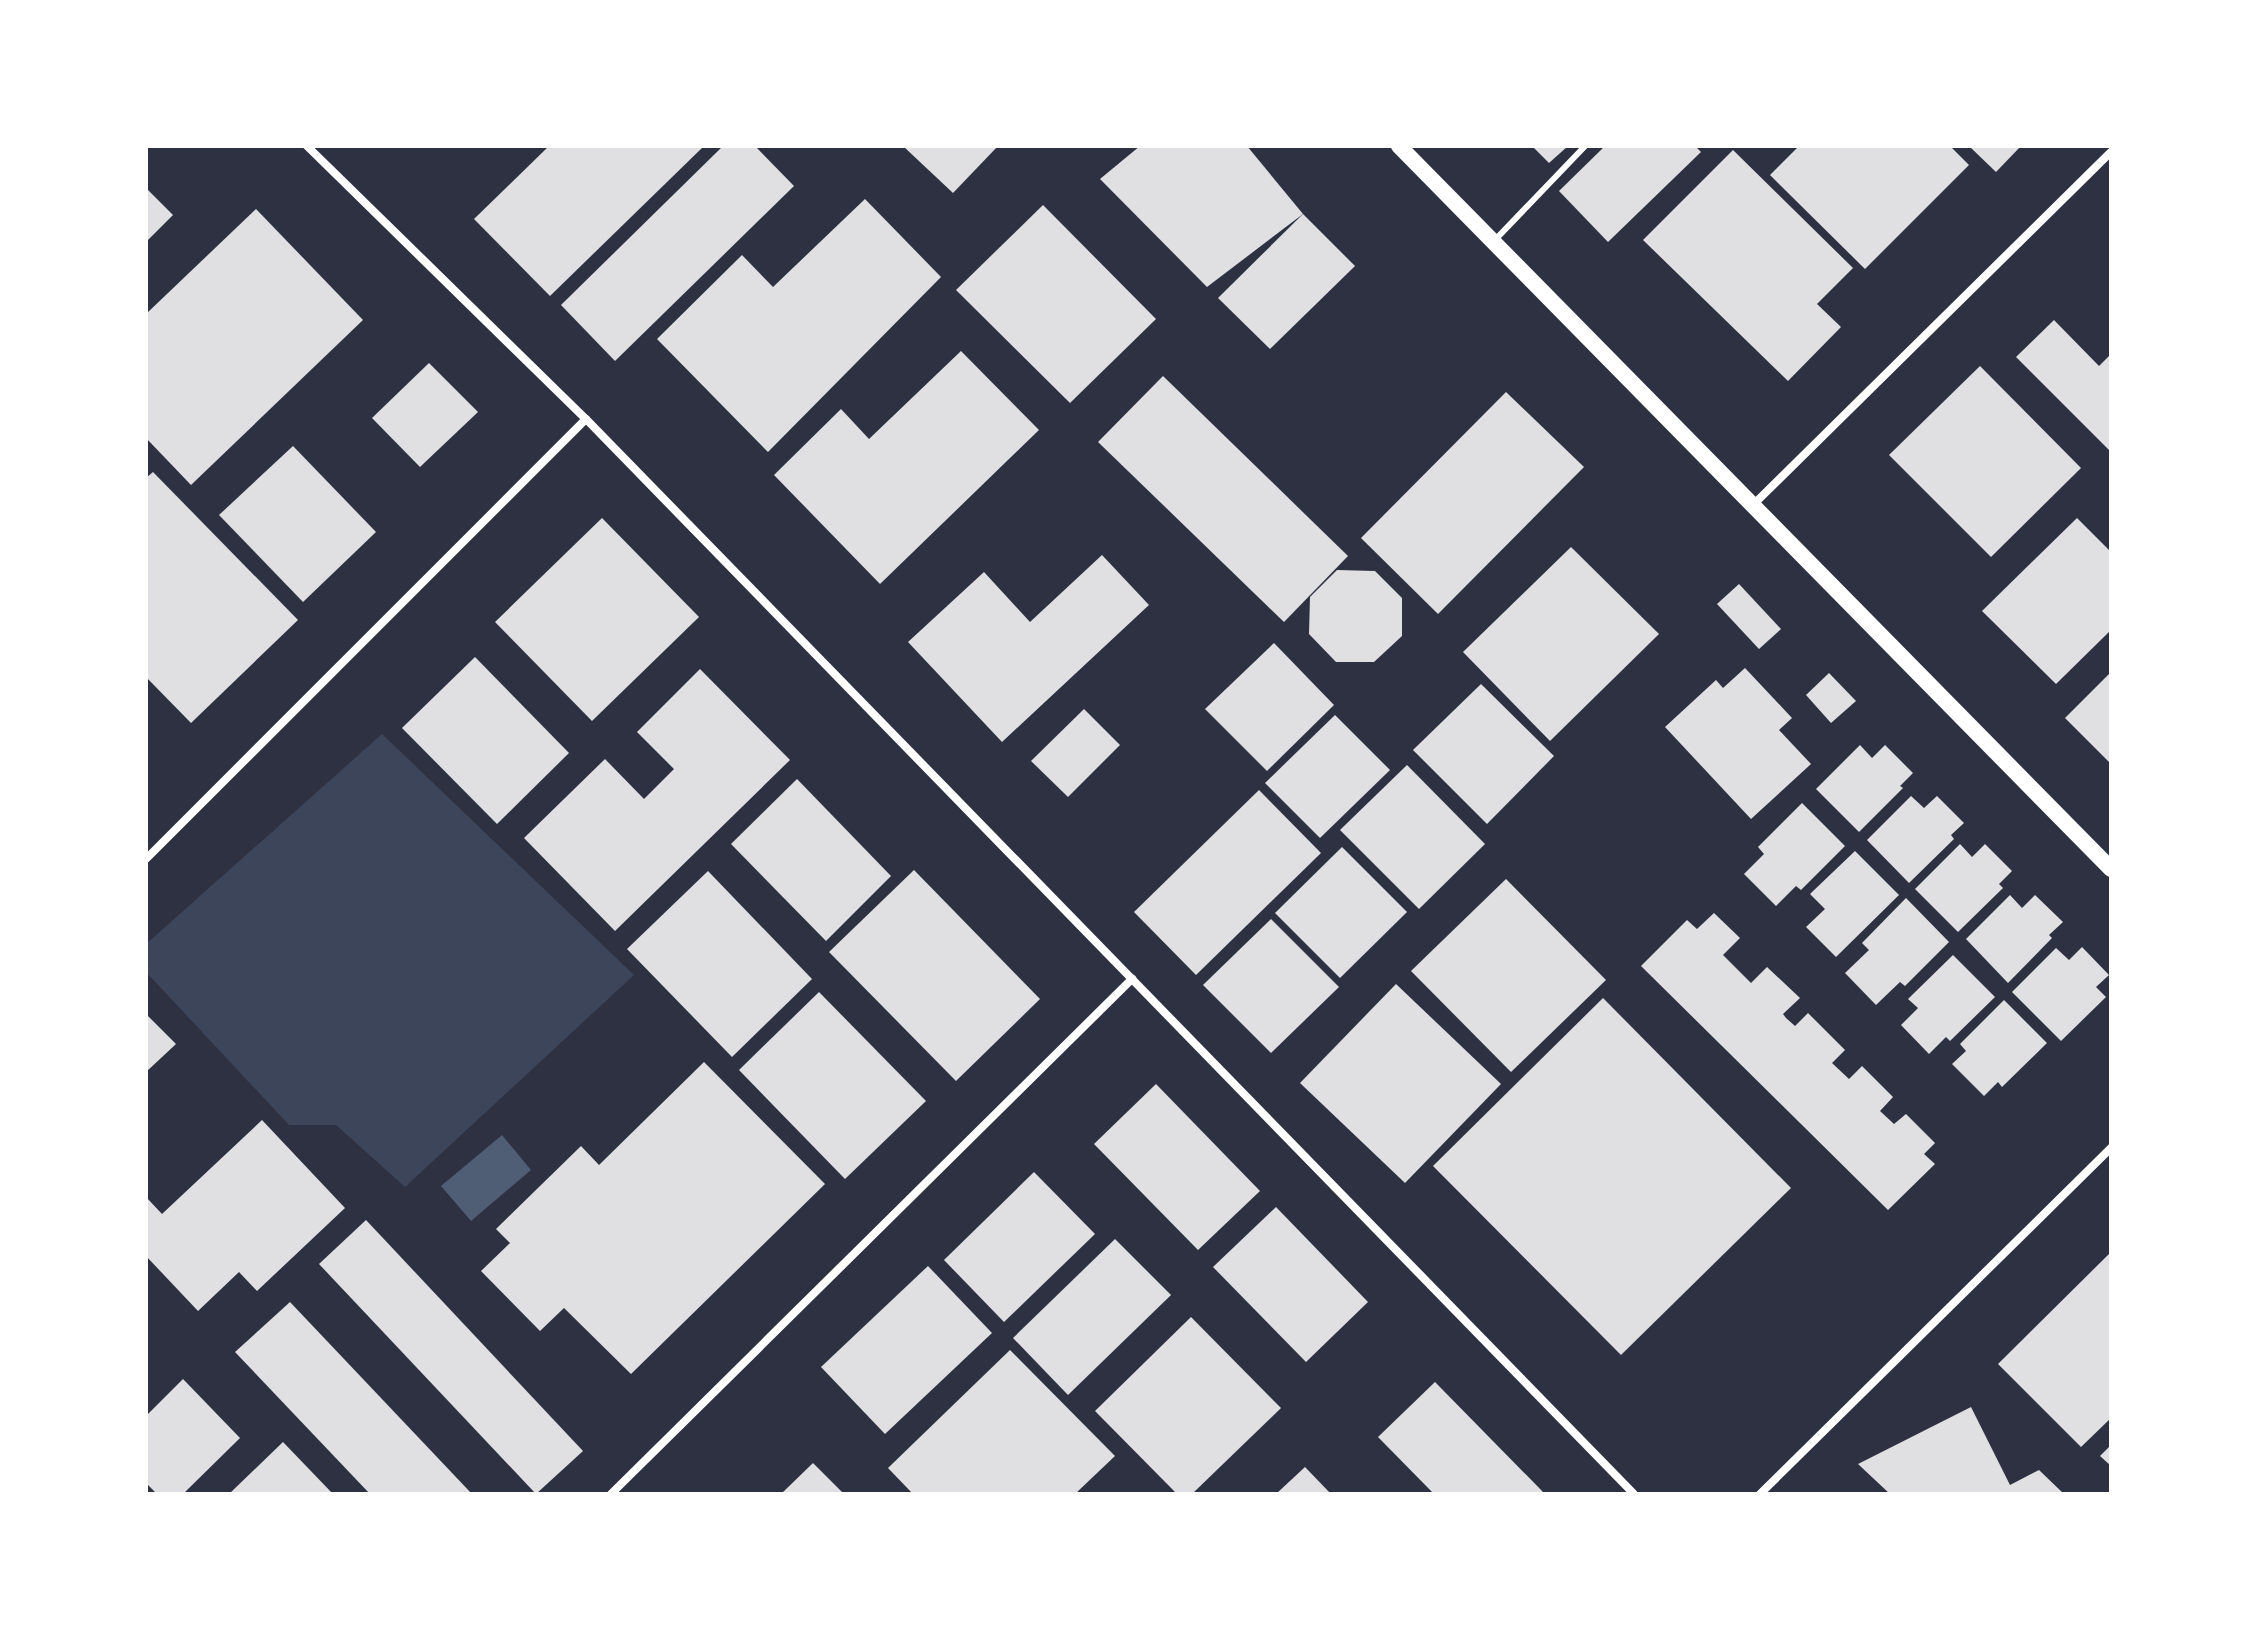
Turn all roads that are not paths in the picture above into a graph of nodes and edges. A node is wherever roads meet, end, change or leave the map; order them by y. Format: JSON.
{"nodes":[{"id":1,"x":307,"y":146,"type":"edge"},
{"id":2,"x":1399,"y":146,"type":"edge"},
{"id":3,"x":1585,"y":146,"type":"edge"},
{"id":4,"x":2111,"y":152,"type":"edge"},
{"id":5,"x":1494,"y":241,"type":"junction"},
{"id":6,"x":586,"y":419,"type":"junction"},
{"id":7,"x":1754,"y":504,"type":"junction"},
{"id":8,"x":146,"y":859,"type":"edge"},
{"id":9,"x":2111,"y":869,"type":"edge"},
{"id":10,"x":1132,"y":979,"type":"junction"},
{"id":11,"x":2111,"y":1148,"type":"edge"},
{"id":12,"x":611,"y":1494,"type":"edge"},
{"id":13,"x":1634,"y":1494,"type":"edge"},
{"id":14,"x":1760,"y":1494,"type":"edge"}],
"edges":[{"from":1,"to":6,"type":"street"},
{"from":2,"to":5,"type":"main road"},
{"from":3,"to":5,"type":"lane"},
{"from":4,"to":7,"type":"street"},
{"from":5,"to":7,"type":"main road"},
{"from":6,"to":8,"type":"street"},
{"from":6,"to":10,"type":"street"},
{"from":7,"to":9,"type":"main road"},
{"from":10,"to":12,"type":"street"},
{"from":10,"to":13,"type":"street"},
{"from":11,"to":14,"type":"street"}]}
